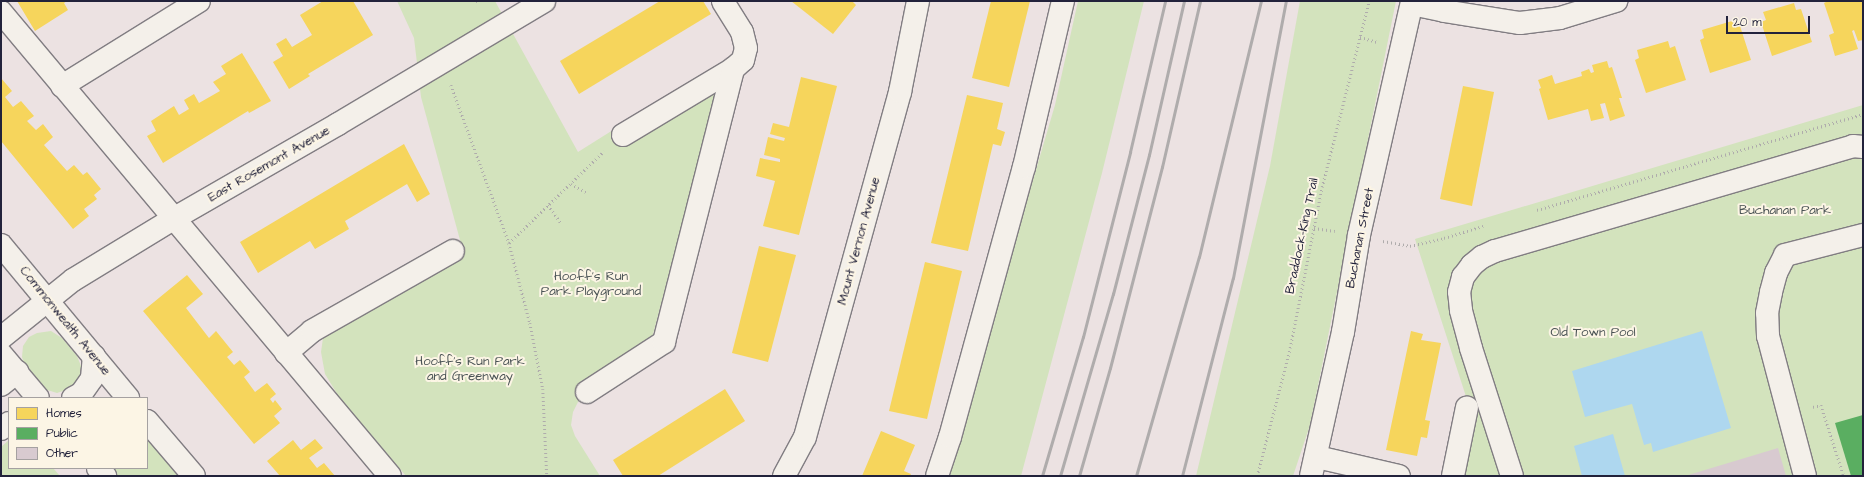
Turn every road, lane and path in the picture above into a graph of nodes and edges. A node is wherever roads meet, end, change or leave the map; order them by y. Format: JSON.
{"nodes":[{"id":1,"x":199,"y":1,"type":"edge"},
{"id":2,"x":544,"y":1,"type":"edge"},
{"id":3,"x":724,"y":1,"type":"edge"},
{"id":4,"x":918,"y":1,"type":"edge"},
{"id":5,"x":1063,"y":1,"type":"edge"},
{"id":6,"x":1369,"y":1,"type":"edge"},
{"id":7,"x":1616,"y":1,"type":"edge"},
{"id":8,"x":1412,"y":2,"type":"edge"},
{"id":9,"x":1,"y":12,"type":"edge"},
{"id":10,"x":733,"y":69,"type":"junction"},
{"id":11,"x":448,"y":79,"type":"dead end"},
{"id":12,"x":62,"y":86,"type":"junction"},
{"id":13,"x":1863,"y":114,"type":"edge"},
{"id":14,"x":623,"y":135,"type":"joint"},
{"id":15,"x":1863,"y":147,"type":"edge"},
{"id":16,"x":570,"y":184,"type":"junction"},
{"id":17,"x":586,"y":192,"type":"dead end"},
{"id":18,"x":548,"y":205,"type":"junction"},
{"id":19,"x":1534,"y":211,"type":"dead end"},
{"id":20,"x":173,"y":219,"type":"junction"},
{"id":21,"x":561,"y":222,"type":"dead end"},
{"id":22,"x":1489,"y":224,"type":"dead end"},
{"id":23,"x":1314,"y":228,"type":"junction"},
{"id":24,"x":1359,"y":235,"type":"junction"},
{"id":25,"x":1863,"y":235,"type":"edge"},
{"id":26,"x":509,"y":243,"type":"junction"},
{"id":27,"x":1,"y":245,"type":"edge"},
{"id":28,"x":453,"y":251,"type":"dead end"},
{"id":29,"x":48,"y":300,"type":"junction"},
{"id":30,"x":1,"y":338,"type":"edge"},
{"id":31,"x":286,"y":353,"type":"junction"},
{"id":32,"x":1,"y":354,"type":"edge"},
{"id":33,"x":94,"y":356,"type":"junction"},
{"id":34,"x":9,"y":379,"type":"edge"},
{"id":35,"x":587,"y":392,"type":"dead end"},
{"id":36,"x":36,"y":397,"type":"edge"},
{"id":37,"x":75,"y":397,"type":"edge"},
{"id":38,"x":127,"y":397,"type":"edge"},
{"id":39,"x":1467,"y":407,"type":"dead end"},
{"id":40,"x":1809,"y":409,"type":"dead end"},
{"id":41,"x":148,"y":422,"type":"edge"},
{"id":42,"x":1314,"y":467,"type":"edge"},
{"id":43,"x":194,"y":476,"type":"edge"},
{"id":44,"x":390,"y":476,"type":"edge"},
{"id":45,"x":547,"y":476,"type":"edge"},
{"id":46,"x":784,"y":476,"type":"edge"},
{"id":47,"x":938,"y":476,"type":"edge"},
{"id":48,"x":1258,"y":476,"type":"edge"},
{"id":49,"x":1399,"y":476,"type":"edge"},
{"id":50,"x":1453,"y":476,"type":"edge"},
{"id":51,"x":1512,"y":476,"type":"edge"},
{"id":52,"x":1805,"y":476,"type":"edge"},
{"id":53,"x":1844,"y":476,"type":"edge"}],
"edges":[{"from":1,"to":12,"type":"street"},
{"from":2,"to":20,"type":"street","name":"East Rosemont Avenue"},
{"from":3,"to":10,"type":"street"},
{"from":4,"to":46,"type":"street","name":"Mount Vernon Avenue"},
{"from":5,"to":47,"type":"street"},
{"from":6,"to":23,"type":"path","name":"Braddock-King Trail"},
{"from":7,"to":8,"type":"street"},
{"from":8,"to":24,"type":"street","name":"Buchanan Street"},
{"from":9,"to":12,"type":"street"},
{"from":10,"to":14,"type":"street"},
{"from":10,"to":35,"type":"street"},
{"from":11,"to":26,"type":"path"},
{"from":12,"to":20,"type":"street"},
{"from":13,"to":19,"type":"path"},
{"from":14,"to":16,"type":"path"},
{"from":15,"to":51,"type":"street"},
{"from":16,"to":17,"type":"path"},
{"from":16,"to":18,"type":"path"},
{"from":18,"to":21,"type":"path"},
{"from":18,"to":26,"type":"path"},
{"from":20,"to":29,"type":"street","name":"East Rosemont Avenue"},
{"from":20,"to":31,"type":"street"},
{"from":22,"to":24,"type":"path"},
{"from":23,"to":24,"type":"path"},
{"from":23,"to":48,"type":"path","name":"Braddock-King Trail"},
{"from":24,"to":42,"type":"street","name":"Buchanan Street"},
{"from":25,"to":52,"type":"street"},
{"from":26,"to":45,"type":"path"},
{"from":27,"to":29,"type":"street","name":"Commonwealth Avenue"},
{"from":28,"to":31,"type":"street"},
{"from":29,"to":30,"type":"street","name":"East Rosemont Avenue"},
{"from":29,"to":33,"type":"street","name":"Commonwealth Avenue"},
{"from":31,"to":44,"type":"street"},
{"from":32,"to":34,"type":"street"},
{"from":33,"to":37,"type":"street"},
{"from":33,"to":38,"type":"street","name":"Commonwealth Avenue"},
{"from":34,"to":36,"type":"street"},
{"from":39,"to":50,"type":"street"},
{"from":40,"to":53,"type":"path"},
{"from":41,"to":43,"type":"street"},
{"from":42,"to":49,"type":"street"}]}
